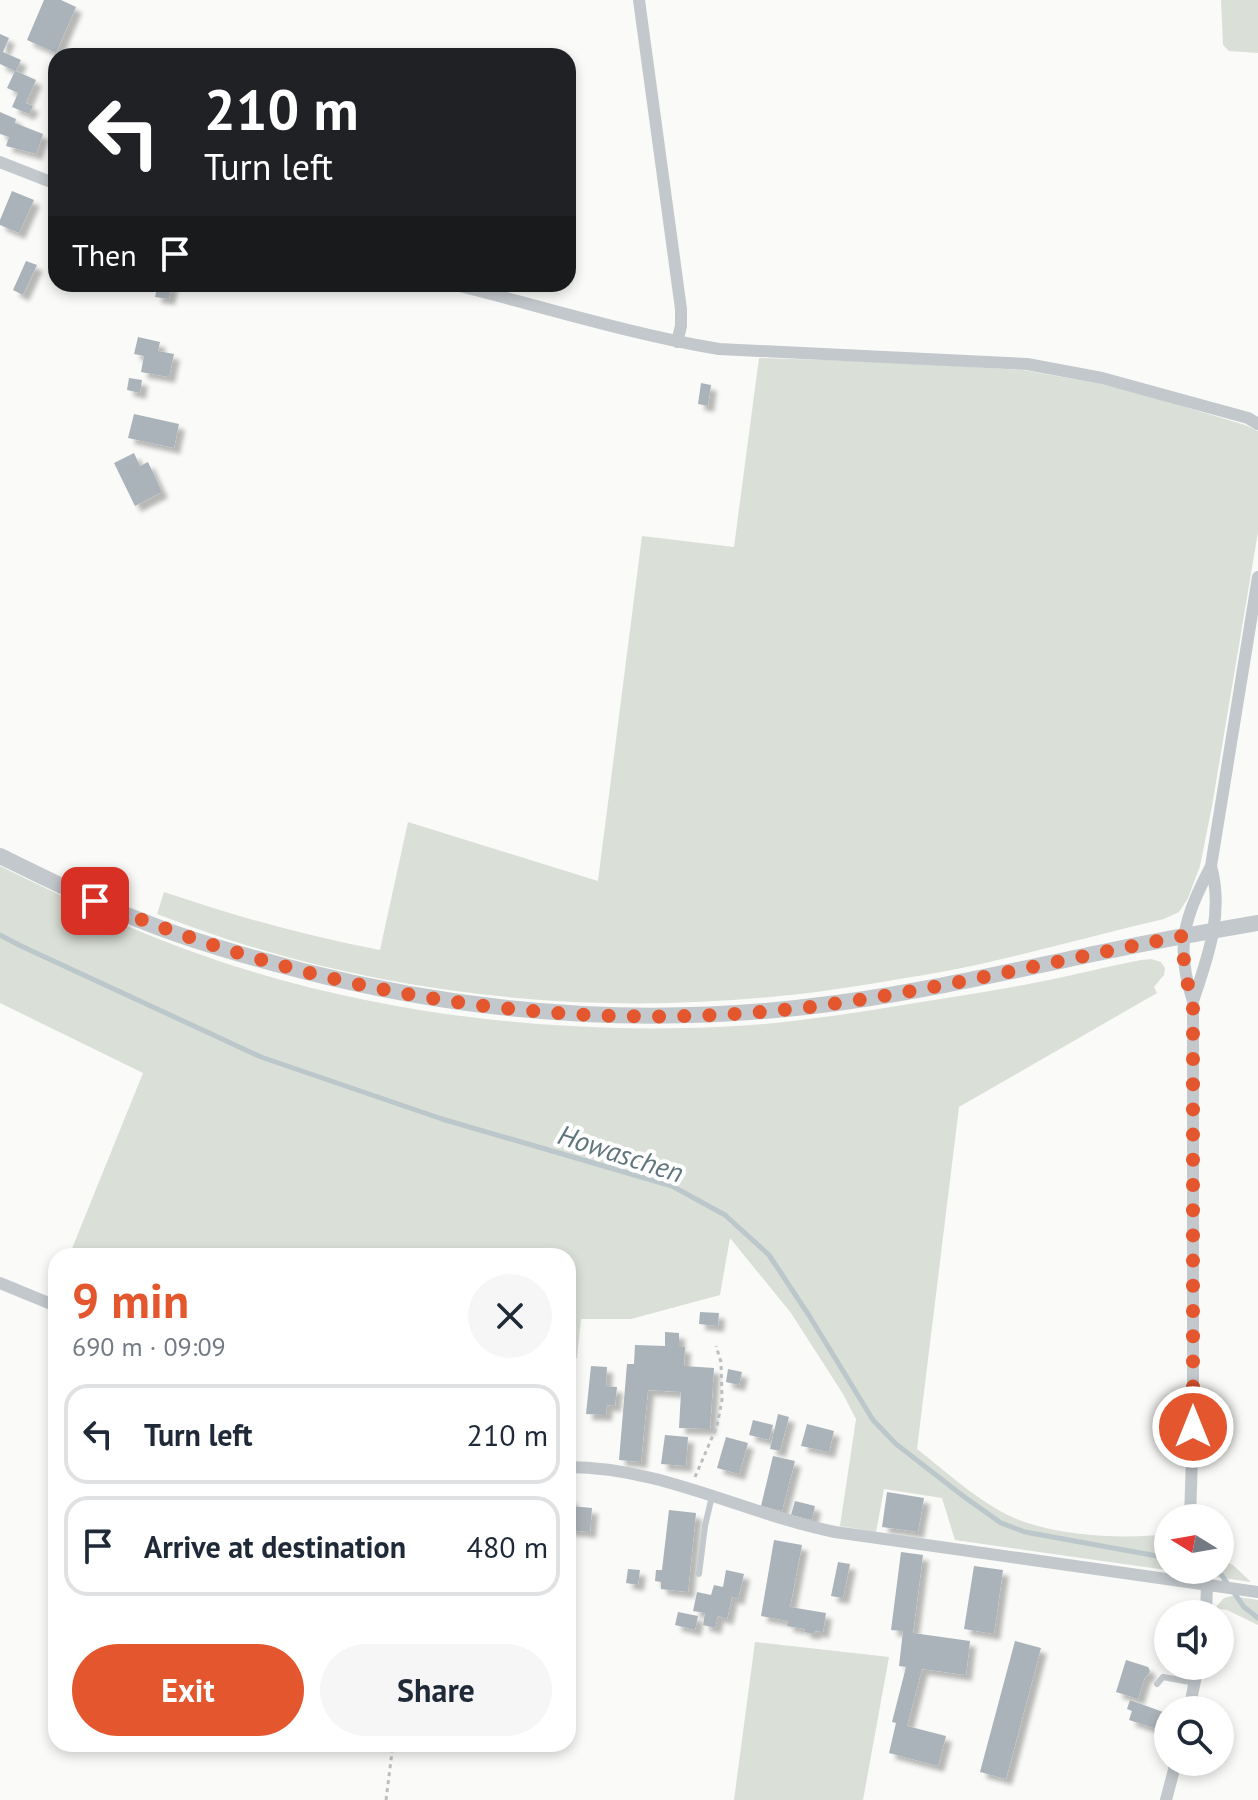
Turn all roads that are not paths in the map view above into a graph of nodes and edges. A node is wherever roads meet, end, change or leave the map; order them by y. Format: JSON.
{"nodes":[{"id":1,"x":639,"y":0,"type":"edge"},
{"id":2,"x":0,"y":162,"type":"edge"},
{"id":3,"x":48,"y":181,"type":"edge"},
{"id":4,"x":483,"y":292,"type":"edge"},
{"id":5,"x":677,"y":342,"type":"junction"},
{"id":6,"x":1258,"y":424,"type":"edge"},
{"id":7,"x":1258,"y":577,"type":"edge"},
{"id":8,"x":0,"y":856,"type":"edge"},
{"id":9,"x":1211,"y":866,"type":"junction"},
{"id":10,"x":1258,"y":923,"type":"edge"},
{"id":11,"x":1214,"y":931,"type":"junction"},
{"id":12,"x":1183,"y":936,"type":"junction"},
{"id":13,"x":1193,"y":1001,"type":"junction"},
{"id":14,"x":0,"y":1283,"type":"edge"},
{"id":15,"x":48,"y":1303,"type":"edge"},
{"id":16,"x":576,"y":1467,"type":"edge"},
{"id":17,"x":712,"y":1496,"type":"junction"},
{"id":18,"x":1190,"y":1504,"type":"edge"},
{"id":19,"x":1154,"y":1571,"type":"edge"},
{"id":20,"x":699,"y":1574,"type":"dead end"},
{"id":21,"x":1207,"y":1584,"type":"edge"},
{"id":22,"x":1212,"y":1586,"type":"junction"},
{"id":23,"x":1254,"y":1591,"type":"edge"},
{"id":24,"x":1209,"y":1600,"type":"edge"},
{"id":25,"x":1196,"y":1680,"type":"edge"},
{"id":26,"x":1195,"y":1683,"type":"junction"},
{"id":27,"x":1157,"y":1684,"type":"dead end"},
{"id":28,"x":1192,"y":1696,"type":"edge"},
{"id":29,"x":1172,"y":1776,"type":"edge"},
{"id":30,"x":1166,"y":1800,"type":"edge"}],
"edges":[{"from":1,"to":5,"type":"street"},
{"from":2,"to":3,"type":"street"},
{"from":4,"to":5,"type":"street"},
{"from":5,"to":6,"type":"street"},
{"from":7,"to":9,"type":"street"},
{"from":8,"to":12,"type":"street"},
{"from":9,"to":11,"type":"street"},
{"from":9,"to":12,"type":"street"},
{"from":10,"to":11,"type":"street"},
{"from":11,"to":12,"type":"street"},
{"from":11,"to":13,"type":"street"},
{"from":12,"to":13,"type":"street"},
{"from":13,"to":18,"type":"street"},
{"from":14,"to":15,"type":"street"},
{"from":16,"to":17,"type":"street"},
{"from":17,"to":19,"type":"street"},
{"from":17,"to":20,"type":"lane"},
{"from":21,"to":22,"type":"street"},
{"from":22,"to":23,"type":"street"},
{"from":22,"to":24,"type":"street"},
{"from":25,"to":26,"type":"street"},
{"from":26,"to":27,"type":"lane"},
{"from":26,"to":28,"type":"street"},
{"from":29,"to":30,"type":"street"}]}
